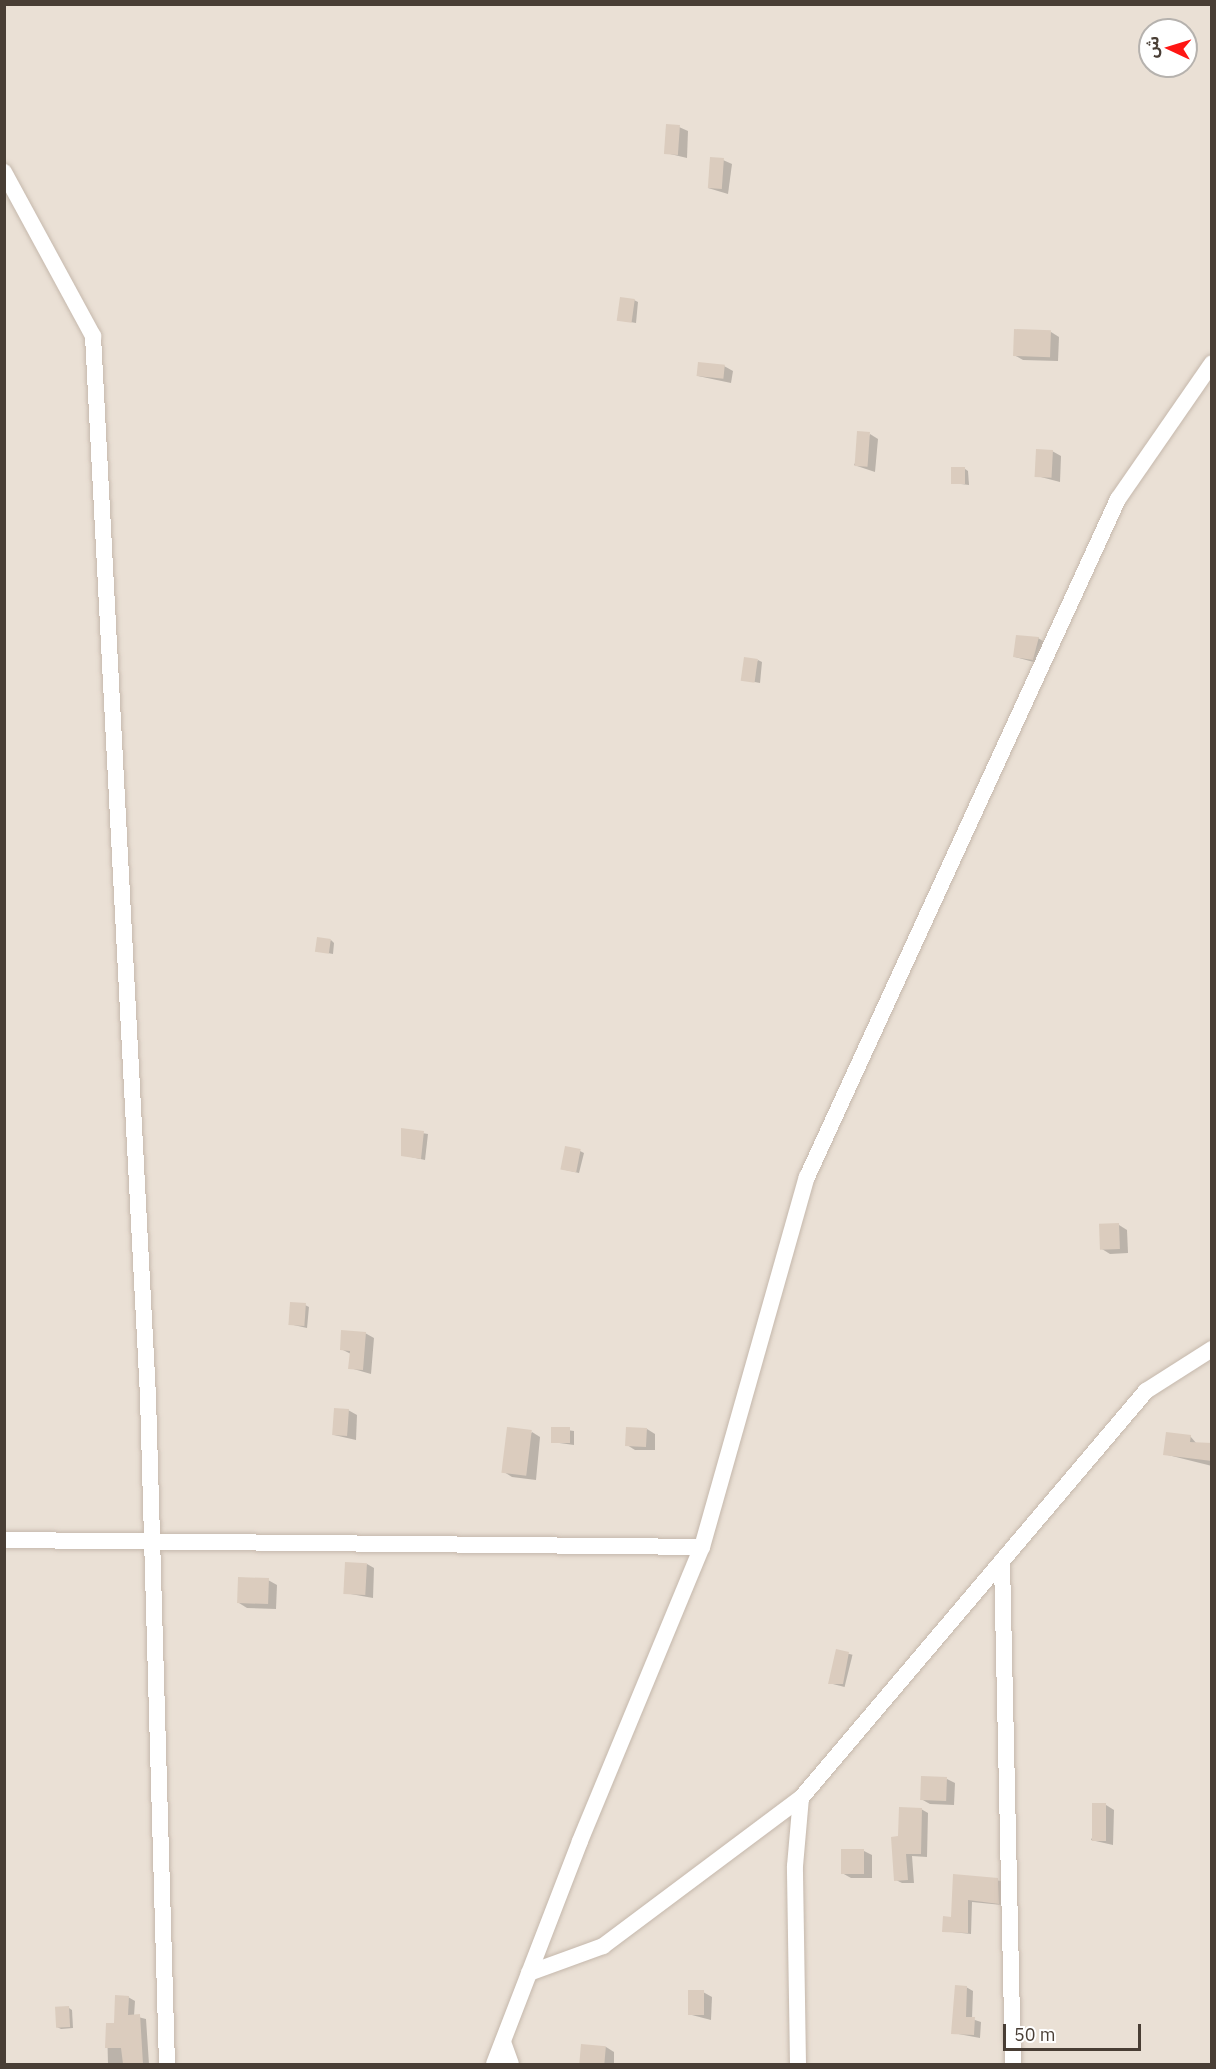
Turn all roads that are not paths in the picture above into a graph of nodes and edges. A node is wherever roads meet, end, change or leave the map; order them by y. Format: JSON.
{"nodes":[{"id":1,"x":4,"y":172,"type":"edge"},
{"id":2,"x":1212,"y":363,"type":"edge"},
{"id":3,"x":1212,"y":1349,"type":"edge"},
{"id":4,"x":4,"y":1540,"type":"edge"},
{"id":5,"x":152,"y":1542,"type":"junction"},
{"id":6,"x":702,"y":1547,"type":"junction"},
{"id":7,"x":1002,"y":1561,"type":"junction"},
{"id":8,"x":801,"y":1798,"type":"junction"},
{"id":9,"x":529,"y":1973,"type":"junction"},
{"id":10,"x":503,"y":2042,"type":"junction"},
{"id":11,"x":167,"y":2064,"type":"edge"},
{"id":12,"x":494,"y":2064,"type":"edge"},
{"id":13,"x":511,"y":2064,"type":"edge"},
{"id":14,"x":798,"y":2064,"type":"edge"},
{"id":15,"x":1013,"y":2064,"type":"edge"}],
"edges":[{"from":1,"to":5,"type":"street"},
{"from":2,"to":6,"type":"street"},
{"from":3,"to":7,"type":"street"},
{"from":4,"to":5,"type":"street"},
{"from":5,"to":6,"type":"street"},
{"from":5,"to":11,"type":"street"},
{"from":6,"to":9,"type":"street"},
{"from":7,"to":8,"type":"street"},
{"from":7,"to":15,"type":"street"},
{"from":8,"to":9,"type":"street"},
{"from":8,"to":14,"type":"street"},
{"from":9,"to":10,"type":"street"},
{"from":10,"to":12,"type":"street"},
{"from":10,"to":13,"type":"street"}]}
